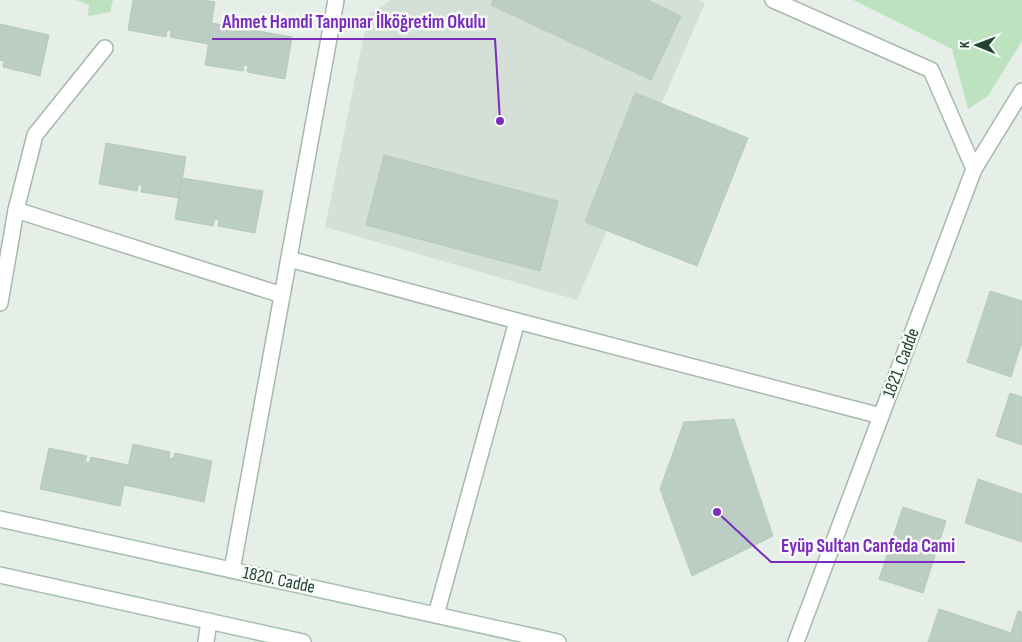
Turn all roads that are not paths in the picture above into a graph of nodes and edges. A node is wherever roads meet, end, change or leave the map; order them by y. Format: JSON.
{"nodes":[{"id":1,"x":336,"y":0,"type":"edge"},
{"id":2,"x":773,"y":0,"type":"edge"},
{"id":3,"x":105,"y":48,"type":"dead end"},
{"id":4,"x":1022,"y":91,"type":"edge"},
{"id":5,"x":974,"y":169,"type":"junction"},
{"id":6,"x":16,"y":210,"type":"junction"},
{"id":7,"x":289,"y":259,"type":"junction"},
{"id":8,"x":282,"y":295,"type":"junction"},
{"id":9,"x":0,"y":303,"type":"edge"},
{"id":10,"x":517,"y":321,"type":"junction"},
{"id":11,"x":881,"y":416,"type":"junction"},
{"id":12,"x":0,"y":519,"type":"edge"},
{"id":13,"x":232,"y":570,"type":"junction"},
{"id":14,"x":0,"y":575,"type":"edge"},
{"id":15,"x":436,"y":615,"type":"junction"},
{"id":16,"x":209,"y":621,"type":"junction"},
{"id":17,"x":206,"y":642,"type":"edge"},
{"id":18,"x":303,"y":642,"type":"edge"},
{"id":19,"x":558,"y":642,"type":"edge"},
{"id":20,"x":796,"y":642,"type":"edge"}],
"edges":[{"from":1,"to":7,"type":"street"},
{"from":2,"to":5,"type":"street"},
{"from":3,"to":6,"type":"street"},
{"from":4,"to":5,"type":"street","name":"1821. Cadde"},
{"from":5,"to":11,"type":"street","name":"1821. Cadde"},
{"from":6,"to":8,"type":"street"},
{"from":6,"to":9,"type":"street"},
{"from":7,"to":8,"type":"street"},
{"from":7,"to":10,"type":"street"},
{"from":8,"to":13,"type":"street"},
{"from":10,"to":11,"type":"street"},
{"from":10,"to":15,"type":"street"},
{"from":11,"to":20,"type":"street","name":"1821. Cadde"},
{"from":12,"to":13,"type":"street","name":"1820. Cadde"},
{"from":13,"to":15,"type":"street","name":"1820. Cadde"},
{"from":14,"to":16,"type":"street"},
{"from":15,"to":19,"type":"street","name":"1820. Cadde"},
{"from":16,"to":17,"type":"street"},
{"from":16,"to":18,"type":"street"}]}
